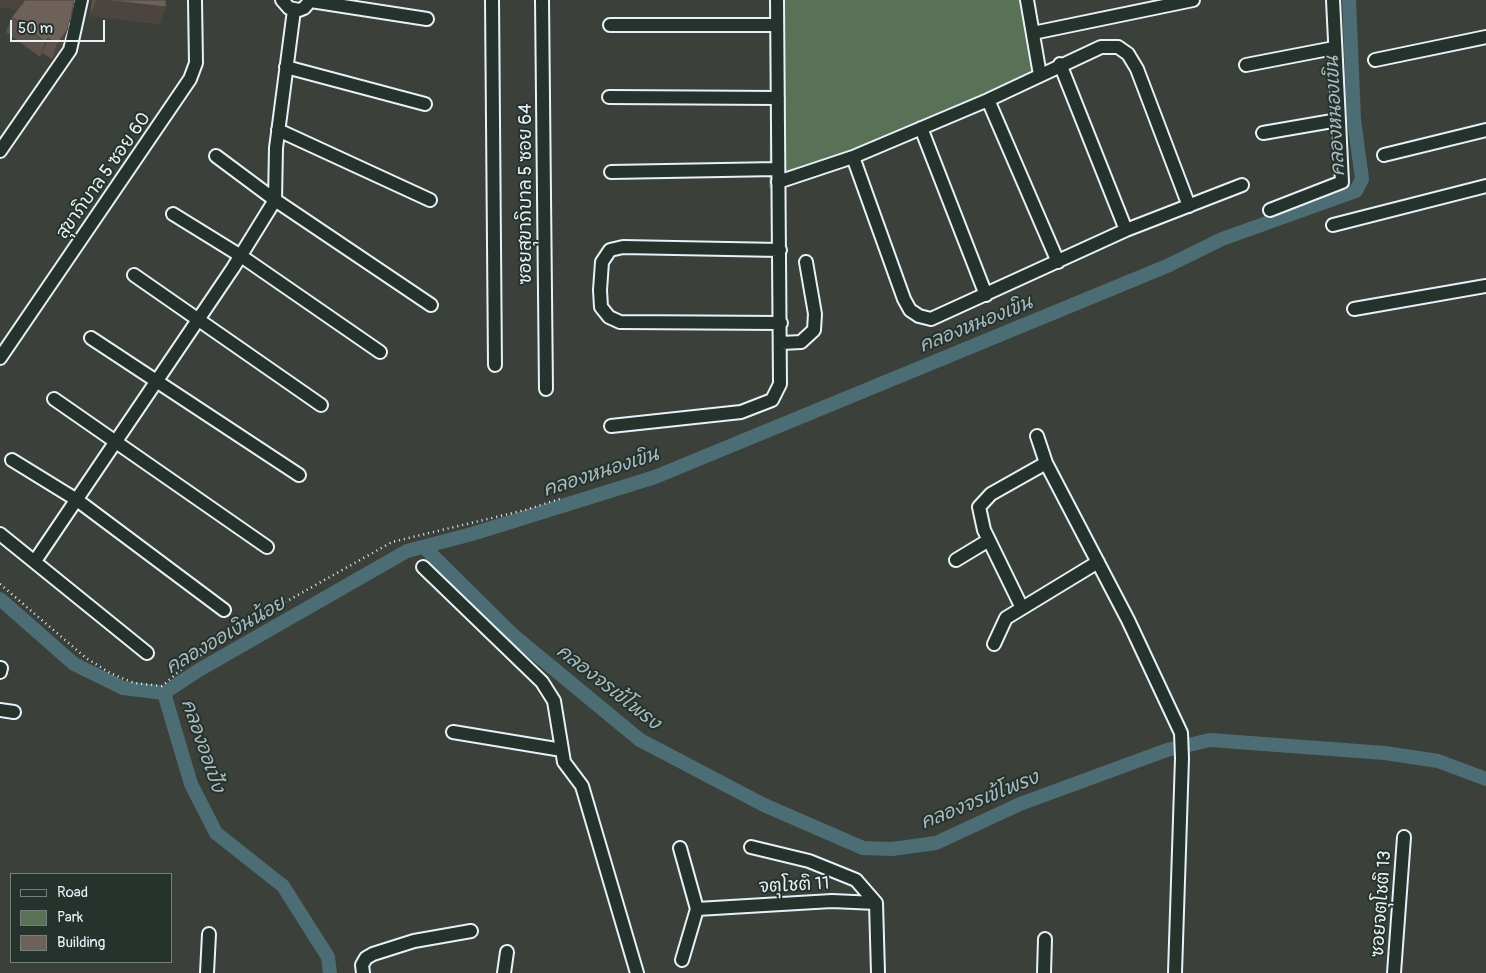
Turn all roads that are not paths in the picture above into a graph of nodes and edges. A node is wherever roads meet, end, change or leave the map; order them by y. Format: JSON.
{"nodes":[{"id":1,"x":81,"y":0,"type":"edge"},
{"id":2,"x":195,"y":0,"type":"edge"},
{"id":3,"x":282,"y":0,"type":"edge"},
{"id":4,"x":311,"y":0,"type":"edge"},
{"id":5,"x":492,"y":0,"type":"edge"},
{"id":6,"x":542,"y":0,"type":"edge"},
{"id":7,"x":777,"y":0,"type":"edge"},
{"id":8,"x":1026,"y":0,"type":"edge"},
{"id":9,"x":1193,"y":0,"type":"edge"},
{"id":10,"x":1333,"y":0,"type":"edge"},
{"id":11,"x":294,"y":10,"type":"junction"},
{"id":12,"x":427,"y":19,"type":"dead end"},
{"id":13,"x":610,"y":25,"type":"dead end"},
{"id":14,"x":777,"y":25,"type":"junction"},
{"id":15,"x":1033,"y":33,"type":"junction"},
{"id":16,"x":1486,"y":37,"type":"edge"},
{"id":17,"x":1334,"y":48,"type":"junction"},
{"id":18,"x":1375,"y":60,"type":"dead end"},
{"id":19,"x":1060,"y":64,"type":"junction"},
{"id":20,"x":1246,"y":65,"type":"dead end"},
{"id":21,"x":286,"y":68,"type":"junction"},
{"id":22,"x":1040,"y":75,"type":"junction"},
{"id":23,"x":609,"y":97,"type":"dead end"},
{"id":24,"x":778,"y":98,"type":"junction"},
{"id":25,"x":988,"y":100,"type":"junction"},
{"id":26,"x":425,"y":104,"type":"dead end"},
{"id":27,"x":1338,"y":120,"type":"junction"},
{"id":28,"x":921,"y":128,"type":"junction"},
{"id":29,"x":278,"y":130,"type":"junction"},
{"id":30,"x":1486,"y":130,"type":"edge"},
{"id":31,"x":1264,"y":133,"type":"dead end"},
{"id":32,"x":0,"y":151,"type":"edge"},
{"id":33,"x":1384,"y":155,"type":"dead end"},
{"id":34,"x":216,"y":156,"type":"dead end"},
{"id":35,"x":853,"y":157,"type":"junction"},
{"id":36,"x":777,"y":169,"type":"junction"},
{"id":37,"x":612,"y":172,"type":"dead end"},
{"id":38,"x":778,"y":182,"type":"junction"},
{"id":39,"x":1242,"y":185,"type":"dead end"},
{"id":40,"x":1486,"y":186,"type":"edge"},
{"id":41,"x":275,"y":200,"type":"junction"},
{"id":42,"x":430,"y":200,"type":"dead end"},
{"id":43,"x":1190,"y":206,"type":"junction"},
{"id":44,"x":1270,"y":210,"type":"dead end"},
{"id":45,"x":172,"y":214,"type":"dead end"},
{"id":46,"x":1333,"y":225,"type":"dead end"},
{"id":47,"x":1126,"y":230,"type":"junction"},
{"id":48,"x":780,"y":250,"type":"junction"},
{"id":49,"x":241,"y":256,"type":"junction"},
{"id":50,"x":806,"y":262,"type":"dead end"},
{"id":51,"x":1058,"y":262,"type":"junction"},
{"id":52,"x":134,"y":275,"type":"dead end"},
{"id":53,"x":1486,"y":286,"type":"edge"},
{"id":54,"x":986,"y":295,"type":"junction"},
{"id":55,"x":431,"y":305,"type":"dead end"},
{"id":56,"x":1354,"y":309,"type":"dead end"},
{"id":57,"x":199,"y":319,"type":"junction"},
{"id":58,"x":781,"y":323,"type":"junction"},
{"id":59,"x":91,"y":338,"type":"dead end"},
{"id":60,"x":781,"y":343,"type":"junction"},
{"id":61,"x":380,"y":352,"type":"dead end"},
{"id":62,"x":0,"y":358,"type":"edge"},
{"id":63,"x":494,"y":366,"type":"dead end"},
{"id":64,"x":157,"y":382,"type":"junction"},
{"id":65,"x":546,"y":389,"type":"dead end"},
{"id":66,"x":54,"y":399,"type":"dead end"},
{"id":67,"x":321,"y":405,"type":"dead end"},
{"id":68,"x":611,"y":426,"type":"dead end"},
{"id":69,"x":1037,"y":436,"type":"dead end"},
{"id":70,"x":116,"y":441,"type":"junction"},
{"id":71,"x":12,"y":460,"type":"dead end"},
{"id":72,"x":1046,"y":463,"type":"junction"},
{"id":73,"x":299,"y":475,"type":"dead end"},
{"id":74,"x":76,"y":500,"type":"junction"},
{"id":75,"x":0,"y":534,"type":"edge"},
{"id":76,"x":989,"y":540,"type":"junction"},
{"id":77,"x":267,"y":547,"type":"dead end"},
{"id":78,"x":956,"y":560,"type":"dead end"},
{"id":79,"x":35,"y":562,"type":"junction"},
{"id":80,"x":1098,"y":562,"type":"junction"},
{"id":81,"x":423,"y":567,"type":"dead end"},
{"id":82,"x":1022,"y":608,"type":"junction"},
{"id":83,"x":224,"y":610,"type":"dead end"},
{"id":84,"x":994,"y":644,"type":"dead end"},
{"id":85,"x":147,"y":653,"type":"dead end"},
{"id":86,"x":0,"y":710,"type":"edge"},
{"id":87,"x":14,"y":712,"type":"dead end"},
{"id":88,"x":453,"y":732,"type":"dead end"},
{"id":89,"x":562,"y":750,"type":"junction"},
{"id":90,"x":1404,"y":836,"type":"dead end"},
{"id":91,"x":751,"y":847,"type":"dead end"},
{"id":92,"x":680,"y":848,"type":"dead end"},
{"id":93,"x":876,"y":903,"type":"junction"},
{"id":94,"x":697,"y":909,"type":"junction"},
{"id":95,"x":471,"y":931,"type":"dead end"},
{"id":96,"x":208,"y":934,"type":"dead end"},
{"id":97,"x":1044,"y":939,"type":"dead end"},
{"id":98,"x":507,"y":952,"type":"dead end"},
{"id":99,"x":682,"y":960,"type":"dead end"},
{"id":100,"x":207,"y":973,"type":"edge"},
{"id":101,"x":363,"y":973,"type":"edge"},
{"id":102,"x":504,"y":973,"type":"edge"},
{"id":103,"x":637,"y":973,"type":"edge"},
{"id":104,"x":878,"y":973,"type":"edge"},
{"id":105,"x":1044,"y":973,"type":"edge"},
{"id":106,"x":1175,"y":973,"type":"edge"},
{"id":107,"x":1394,"y":973,"type":"edge"}],
"edges":[{"from":1,"to":32,"type":"street"},
{"from":2,"to":62,"type":"street","name":"สุขาภิบาล 5 ซอย 60"},
{"from":3,"to":11,"type":"street"},
{"from":4,"to":11,"type":"street"},
{"from":4,"to":12,"type":"street"},
{"from":5,"to":63,"type":"street"},
{"from":6,"to":65,"type":"street","name":"ซอยสุขาภิบาล 5 ซอย 64"},
{"from":7,"to":14,"type":"street"},
{"from":8,"to":15,"type":"street"},
{"from":9,"to":15,"type":"street"},
{"from":10,"to":17,"type":"street"},
{"from":11,"to":21,"type":"street"},
{"from":13,"to":14,"type":"street"},
{"from":14,"to":24,"type":"street"},
{"from":15,"to":22,"type":"street"},
{"from":16,"to":18,"type":"street"},
{"from":17,"to":20,"type":"street"},
{"from":17,"to":27,"type":"street"},
{"from":19,"to":22,"type":"street"},
{"from":19,"to":43,"type":"street"},
{"from":19,"to":47,"type":"street"},
{"from":21,"to":26,"type":"street"},
{"from":21,"to":29,"type":"street"},
{"from":22,"to":25,"type":"street"},
{"from":23,"to":24,"type":"street"},
{"from":24,"to":36,"type":"street"},
{"from":25,"to":28,"type":"street"},
{"from":25,"to":51,"type":"street"},
{"from":27,"to":31,"type":"street"},
{"from":27,"to":44,"type":"street"},
{"from":28,"to":35,"type":"street"},
{"from":28,"to":54,"type":"street"},
{"from":29,"to":41,"type":"street"},
{"from":29,"to":42,"type":"street"},
{"from":30,"to":33,"type":"street"},
{"from":34,"to":41,"type":"street"},
{"from":35,"to":38,"type":"street"},
{"from":35,"to":54,"type":"street"},
{"from":36,"to":37,"type":"street"},
{"from":36,"to":38,"type":"street"},
{"from":38,"to":48,"type":"street"},
{"from":39,"to":43,"type":"street"},
{"from":40,"to":46,"type":"street"},
{"from":41,"to":49,"type":"street"},
{"from":41,"to":55,"type":"street"},
{"from":43,"to":47,"type":"street"},
{"from":45,"to":49,"type":"street"},
{"from":47,"to":51,"type":"street"},
{"from":48,"to":58,"type":"street"},
{"from":48,"to":58,"type":"street"},
{"from":49,"to":57,"type":"street"},
{"from":49,"to":61,"type":"street"},
{"from":50,"to":60,"type":"street"},
{"from":51,"to":54,"type":"street"},
{"from":52,"to":57,"type":"street"},
{"from":53,"to":56,"type":"street"},
{"from":57,"to":64,"type":"street"},
{"from":57,"to":67,"type":"street"},
{"from":58,"to":60,"type":"street"},
{"from":59,"to":64,"type":"street"},
{"from":60,"to":68,"type":"street"},
{"from":64,"to":70,"type":"street"},
{"from":64,"to":73,"type":"street"},
{"from":66,"to":70,"type":"street"},
{"from":69,"to":72,"type":"street"},
{"from":70,"to":74,"type":"street"},
{"from":70,"to":77,"type":"street"},
{"from":71,"to":74,"type":"street"},
{"from":72,"to":76,"type":"street"},
{"from":72,"to":80,"type":"street"},
{"from":74,"to":79,"type":"street"},
{"from":74,"to":83,"type":"street"},
{"from":75,"to":79,"type":"street"},
{"from":76,"to":78,"type":"street"},
{"from":76,"to":82,"type":"street"},
{"from":79,"to":85,"type":"street"},
{"from":80,"to":82,"type":"street"},
{"from":80,"to":106,"type":"street"},
{"from":81,"to":89,"type":"street"},
{"from":82,"to":84,"type":"street"},
{"from":86,"to":87,"type":"street"},
{"from":88,"to":89,"type":"street"},
{"from":89,"to":103,"type":"street"},
{"from":90,"to":107,"type":"street","name":"ซอยจตุโชติ 13"},
{"from":91,"to":93,"type":"street"},
{"from":92,"to":94,"type":"street"},
{"from":93,"to":94,"type":"street","name":"จตุโชติ 11"},
{"from":93,"to":104,"type":"street"},
{"from":94,"to":99,"type":"street"},
{"from":95,"to":101,"type":"street"},
{"from":96,"to":100,"type":"street"},
{"from":97,"to":105,"type":"street"},
{"from":98,"to":102,"type":"street"}]}
